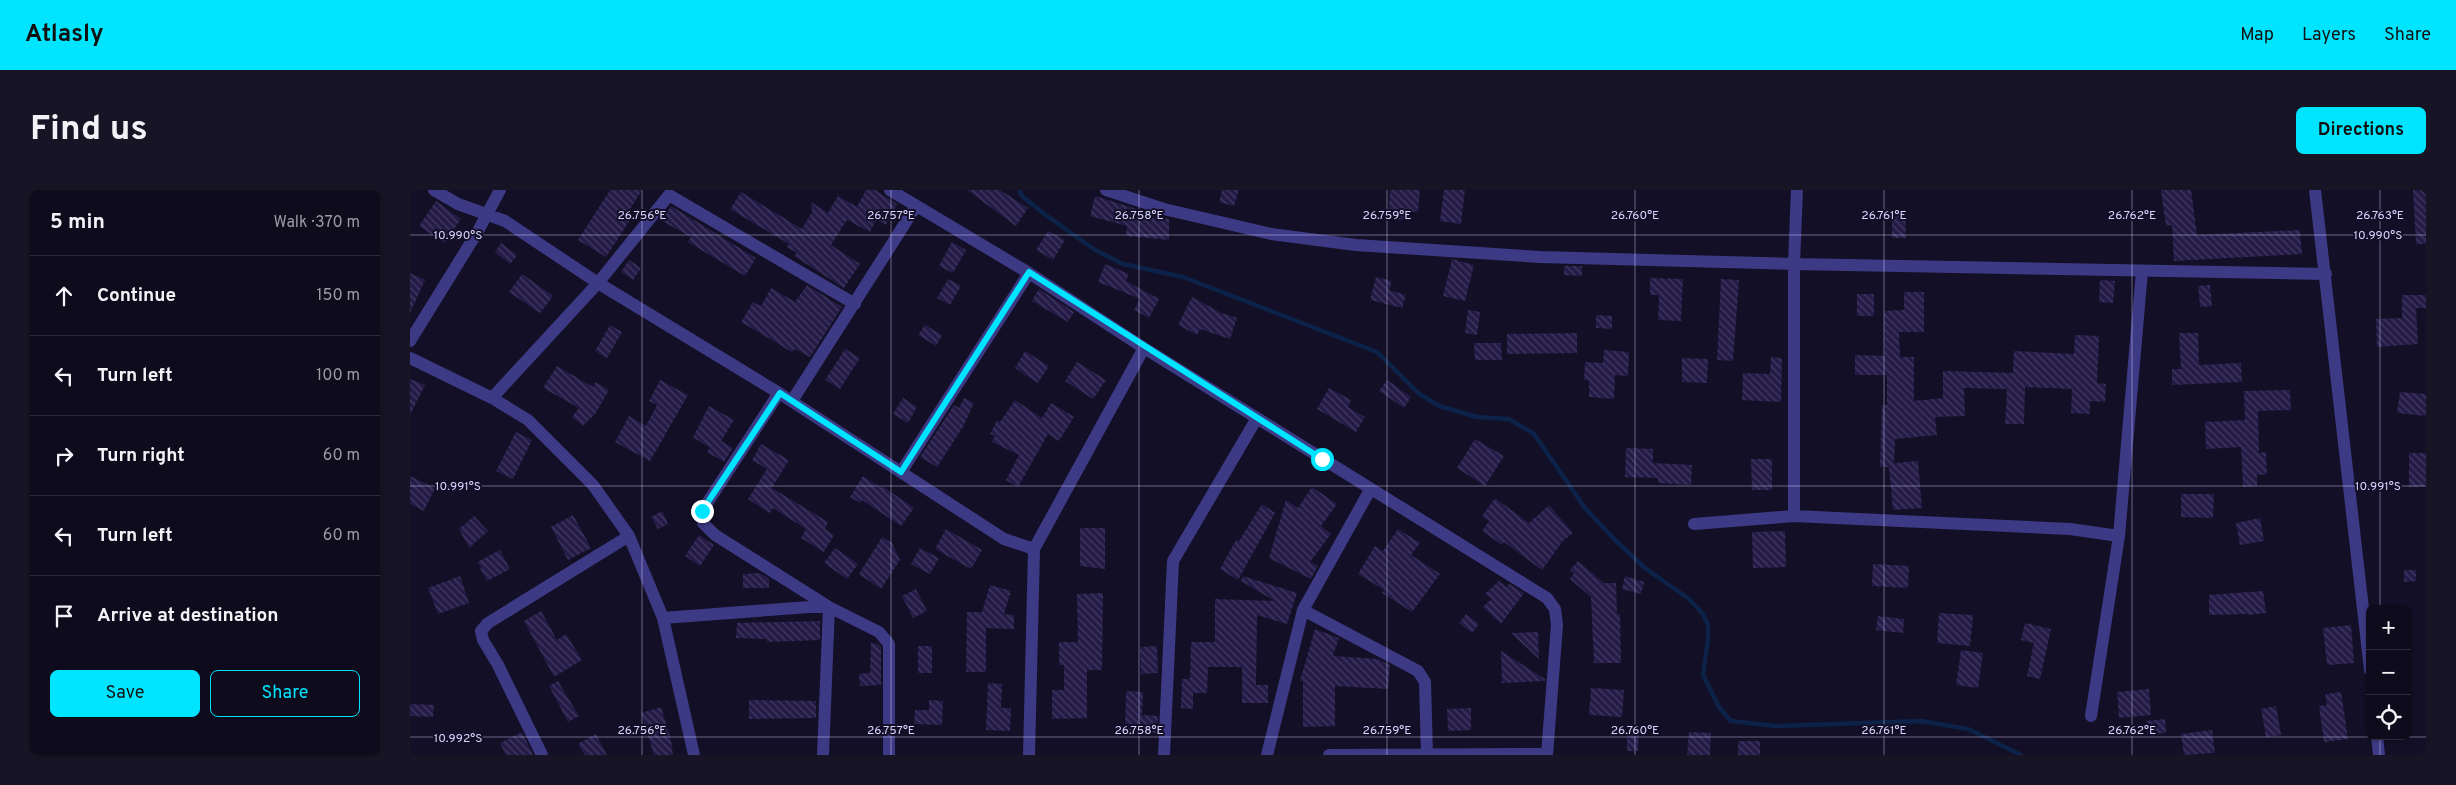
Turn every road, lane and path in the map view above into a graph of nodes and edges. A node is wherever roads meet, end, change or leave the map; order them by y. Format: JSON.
{"nodes":[{"id":1,"x":434,"y":190,"type":"edge"},
{"id":2,"x":500,"y":190,"type":"edge"},
{"id":3,"x":890,"y":190,"type":"edge"},
{"id":4,"x":1106,"y":190,"type":"edge"},
{"id":5,"x":1797,"y":190,"type":"edge"},
{"id":6,"x":2315,"y":190,"type":"edge"},
{"id":7,"x":664,"y":192,"type":"edge"},
{"id":8,"x":916,"y":206,"type":"junction"},
{"id":9,"x":488,"y":214,"type":"junction"},
{"id":10,"x":1794,"y":264,"type":"junction"},
{"id":11,"x":2142,"y":270,"type":"junction"},
{"id":12,"x":1029,"y":272,"type":"junction"},
{"id":13,"x":2326,"y":274,"type":"junction"},
{"id":14,"x":598,"y":283,"type":"junction"},
{"id":15,"x":855,"y":304,"type":"junction"},
{"id":16,"x":410,"y":341,"type":"edge"},
{"id":17,"x":1144,"y":348,"type":"junction"},
{"id":18,"x":410,"y":358,"type":"edge"},
{"id":19,"x":780,"y":393,"type":"junction"},
{"id":20,"x":492,"y":398,"type":"junction"},
{"id":21,"x":792,"y":401,"type":"junction"},
{"id":22,"x":1257,"y":418,"type":"junction"},
{"id":23,"x":901,"y":472,"type":"junction"},
{"id":24,"x":1370,"y":490,"type":"junction"},
{"id":25,"x":1794,"y":516,"type":"junction"},
{"id":26,"x":1694,"y":524,"type":"dead end"},
{"id":27,"x":629,"y":536,"type":"junction"},
{"id":28,"x":2119,"y":536,"type":"junction"},
{"id":29,"x":1034,"y":549,"type":"junction"},
{"id":30,"x":829,"y":607,"type":"junction"},
{"id":31,"x":1303,"y":610,"type":"junction"},
{"id":32,"x":663,"y":618,"type":"junction"},
{"id":33,"x":2368,"y":650,"type":"edge"},
{"id":34,"x":2091,"y":716,"type":"dead end"},
{"id":35,"x":2377,"y":740,"type":"edge"},
{"id":36,"x":1427,"y":754,"type":"edge"},
{"id":37,"x":542,"y":755,"type":"edge"},
{"id":38,"x":694,"y":755,"type":"edge"},
{"id":39,"x":822,"y":755,"type":"edge"},
{"id":40,"x":889,"y":755,"type":"edge"},
{"id":41,"x":1030,"y":755,"type":"edge"},
{"id":42,"x":1164,"y":755,"type":"edge"},
{"id":43,"x":1267,"y":755,"type":"edge"},
{"id":44,"x":1328,"y":755,"type":"edge"},
{"id":45,"x":1547,"y":755,"type":"edge"},
{"id":46,"x":2379,"y":755,"type":"edge"}],
"edges":[{"from":1,"to":9,"type":"street"},
{"from":2,"to":9,"type":"street"},
{"from":3,"to":8,"type":"street"},
{"from":4,"to":10,"type":"street"},
{"from":5,"to":10,"type":"street"},
{"from":6,"to":13,"type":"street"},
{"from":7,"to":14,"type":"street"},
{"from":7,"to":15,"type":"street"},
{"from":8,"to":12,"type":"street"},
{"from":8,"to":15,"type":"street"},
{"from":9,"to":14,"type":"street"},
{"from":9,"to":16,"type":"street"},
{"from":10,"to":11,"type":"street"},
{"from":10,"to":25,"type":"street"},
{"from":11,"to":13,"type":"street"},
{"from":11,"to":28,"type":"street"},
{"from":12,"to":17,"type":"street"},
{"from":12,"to":23,"type":"street"},
{"from":13,"to":33,"type":"street"},
{"from":14,"to":19,"type":"street"},
{"from":14,"to":20,"type":"street"},
{"from":15,"to":21,"type":"street"},
{"from":17,"to":22,"type":"street"},
{"from":17,"to":29,"type":"street"},
{"from":18,"to":20,"type":"street"},
{"from":19,"to":21,"type":"street"},
{"from":19,"to":30,"type":"street"},
{"from":20,"to":27,"type":"street"},
{"from":21,"to":23,"type":"street"},
{"from":22,"to":24,"type":"street"},
{"from":22,"to":42,"type":"street"},
{"from":23,"to":29,"type":"street"},
{"from":24,"to":31,"type":"street"},
{"from":24,"to":45,"type":"street"},
{"from":25,"to":26,"type":"street"},
{"from":25,"to":28,"type":"street"},
{"from":27,"to":32,"type":"street"},
{"from":27,"to":37,"type":"street"},
{"from":28,"to":34,"type":"street"},
{"from":29,"to":41,"type":"street"},
{"from":30,"to":32,"type":"street"},
{"from":30,"to":39,"type":"street"},
{"from":30,"to":40,"type":"street"},
{"from":31,"to":36,"type":"street"},
{"from":31,"to":43,"type":"street"},
{"from":32,"to":38,"type":"street"},
{"from":35,"to":46,"type":"street"},
{"from":36,"to":44,"type":"street"},
{"from":36,"to":45,"type":"street"}]}
